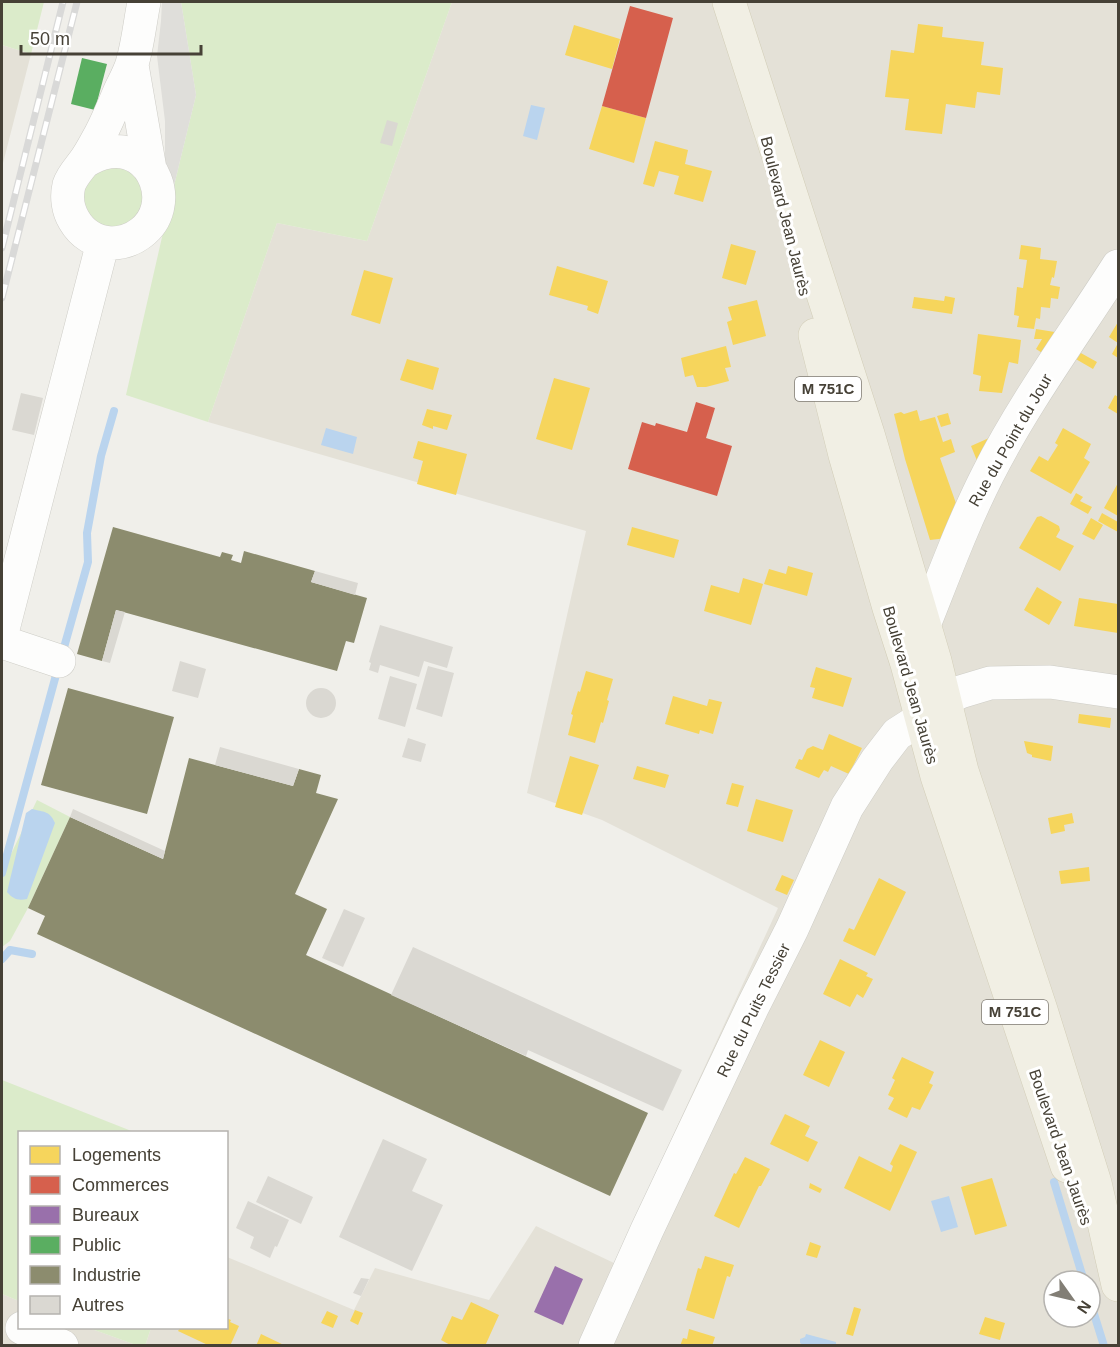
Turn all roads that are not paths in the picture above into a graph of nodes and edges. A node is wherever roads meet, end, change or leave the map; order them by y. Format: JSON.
{"nodes":[{"id":1,"x":144,"y":2,"type":"edge"},
{"id":2,"x":729,"y":2,"type":"edge"},
{"id":3,"x":746,"y":56,"type":"junction"},
{"id":4,"x":132,"y":65,"type":"junction"},
{"id":5,"x":84,"y":162,"type":"junction"},
{"id":6,"x":150,"y":170,"type":"junction"},
{"id":7,"x":103,"y":242,"type":"junction"},
{"id":8,"x":1119,"y":266,"type":"edge"},
{"id":9,"x":924,"y":625,"type":"junction"},
{"id":10,"x":2,"y":633,"type":"edge"},
{"id":11,"x":2,"y":642,"type":"edge"},
{"id":12,"x":59,"y":662,"type":"dead end"},
{"id":13,"x":1119,"y":692,"type":"edge"},
{"id":14,"x":933,"y":709,"type":"junction"},
{"id":15,"x":1119,"y":1285,"type":"edge"},
{"id":16,"x":1119,"y":1301,"type":"edge"},
{"id":17,"x":2,"y":1319,"type":"edge"},
{"id":18,"x":18,"y":1326,"type":"edge"},
{"id":19,"x":25,"y":1329,"type":"edge"},
{"id":20,"x":62,"y":1346,"type":"edge"},
{"id":21,"x":595,"y":1346,"type":"edge"}],
"edges":[{"from":1,"to":4,"type":"street"},
{"from":2,"to":3,"type":"main road","name":"Boulevard Jean Jaurès","number":"M 751C"},
{"from":3,"to":9,"type":"main road","name":"Boulevard Jean Jaurès","number":"M 751C"},
{"from":3,"to":14,"type":"main road","name":"Boulevard Jean Jaurès","number":"M 751C"},
{"from":4,"to":5,"type":"street"},
{"from":4,"to":6,"type":"street"},
{"from":5,"to":6,"type":"street"},
{"from":5,"to":7,"type":"street"},
{"from":6,"to":7,"type":"street"},
{"from":7,"to":10,"type":"street"},
{"from":8,"to":9,"type":"street","name":"Rue du Point du Jour"},
{"from":9,"to":14,"type":"main road","name":"Boulevard Jean Jaurès","number":"M 751C"},
{"from":11,"to":12,"type":"street"},
{"from":13,"to":14,"type":"street","name":"Rue du Puits Tessier"},
{"from":14,"to":15,"type":"main road","name":"Boulevard Jean Jaurès","number":"M 751C"},
{"from":14,"to":16,"type":"main road","name":"Boulevard Jean Jaurès","number":"M 751C"},
{"from":14,"to":21,"type":"street","name":"Rue du Puits Tessier"},
{"from":17,"to":18,"type":"street"},
{"from":19,"to":20,"type":"street"}]}
